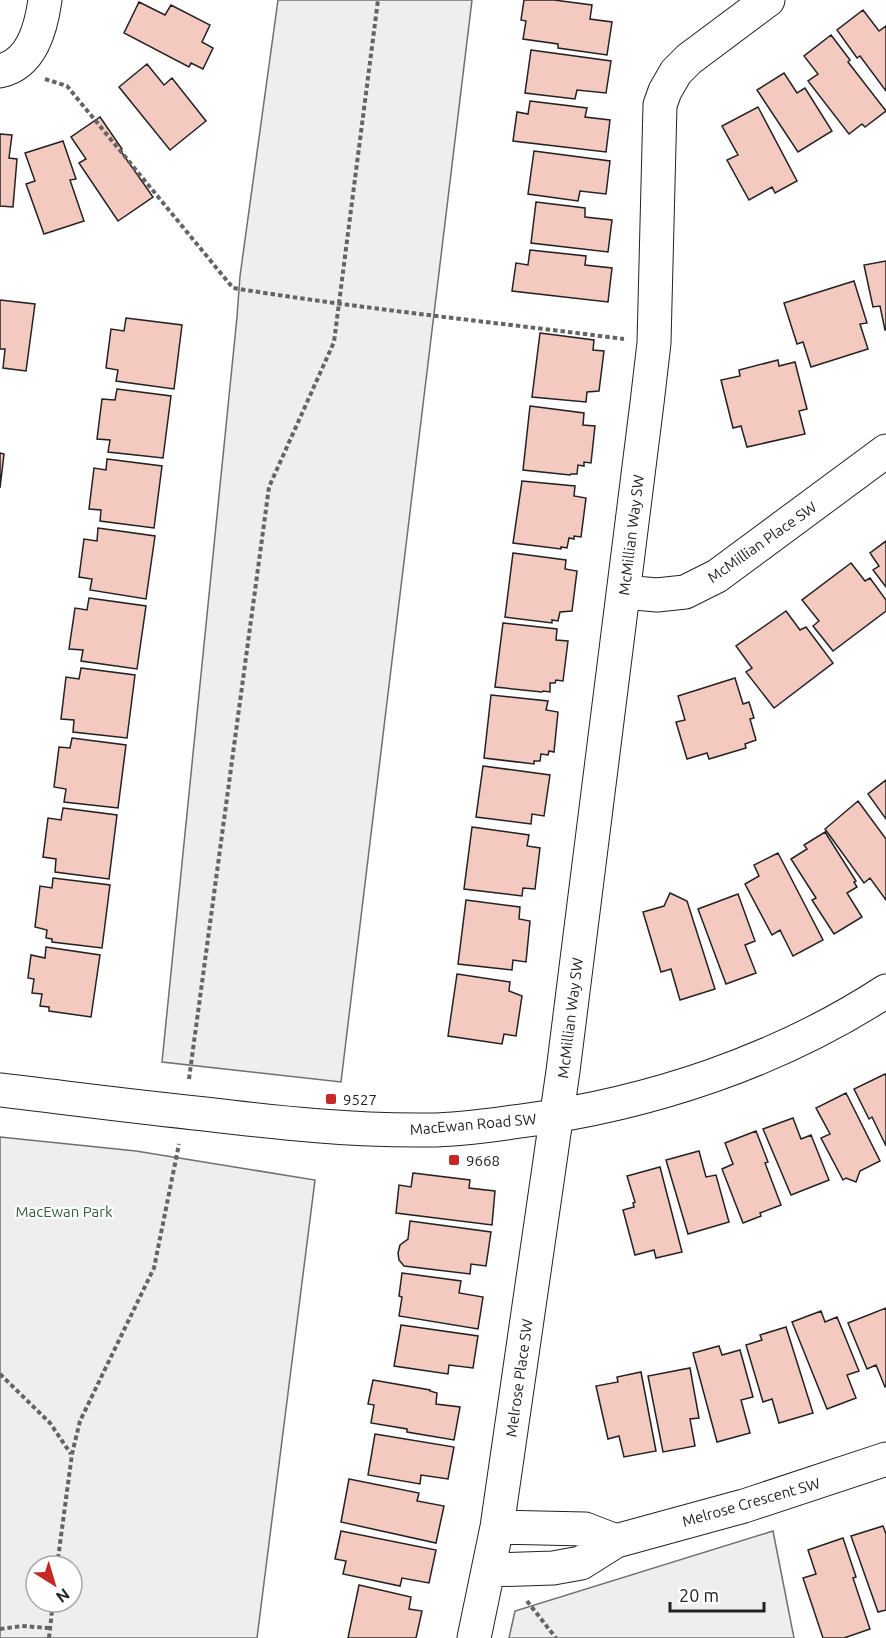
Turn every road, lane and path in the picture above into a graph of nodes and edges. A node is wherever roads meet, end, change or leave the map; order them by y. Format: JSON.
{"nodes":[{"id":1,"x":45,"y":0,"type":"edge"},
{"id":2,"x":378,"y":0,"type":"edge"},
{"id":3,"x":768,"y":0,"type":"edge"},
{"id":4,"x":10,"y":66,"type":"edge"},
{"id":5,"x":340,"y":305,"type":"junction"},
{"id":6,"x":654,"y":344,"type":"junction"},
{"id":7,"x":886,"y":451,"type":"edge"},
{"id":8,"x":624,"y":592,"type":"junction"},
{"id":9,"x":886,"y":991,"type":"edge"},
{"id":10,"x":188,"y":1086,"type":"dead end"},
{"id":11,"x":0,"y":1090,"type":"edge"},
{"id":12,"x":557,"y":1116,"type":"junction"},
{"id":13,"x":180,"y":1141,"type":"dead end"},
{"id":14,"x":0,"y":1374,"type":"edge"},
{"id":15,"x":72,"y":1454,"type":"junction"},
{"id":16,"x":886,"y":1459,"type":"edge"},
{"id":17,"x":497,"y":1527,"type":"junction"},
{"id":18,"x":616,"y":1540,"type":"junction"},
{"id":19,"x":59,"y":1554,"type":"edge"},
{"id":20,"x":489,"y":1570,"type":"junction"},
{"id":21,"x":523,"y":1596,"type":"dead end"},
{"id":22,"x":52,"y":1614,"type":"edge"},
{"id":23,"x":50,"y":1628,"type":"junction"},
{"id":24,"x":0,"y":1629,"type":"edge"},
{"id":25,"x":49,"y":1638,"type":"edge"},
{"id":26,"x":474,"y":1638,"type":"edge"},
{"id":27,"x":556,"y":1638,"type":"edge"}],
"edges":[{"from":1,"to":4,"type":"street"},
{"from":2,"to":5,"type":"path"},
{"from":3,"to":6,"type":"street","name":"McMillian Way SW"},
{"from":4,"to":5,"type":"path"},
{"from":5,"to":6,"type":"path"},
{"from":5,"to":10,"type":"path"},
{"from":6,"to":8,"type":"street","name":"McMillian Way SW"},
{"from":7,"to":8,"type":"street","name":"McMillian Place SW"},
{"from":8,"to":12,"type":"street","name":"McMillian Way SW"},
{"from":9,"to":12,"type":"street","name":"MacEwan Road SW"},
{"from":11,"to":12,"type":"street","name":"MacEwan Road SW"},
{"from":12,"to":17,"type":"street","name":"Melrose Place SW"},
{"from":13,"to":15,"type":"path"},
{"from":14,"to":15,"type":"path"},
{"from":15,"to":19,"type":"path"},
{"from":16,"to":18,"type":"street","name":"Melrose Crescent SW"},
{"from":17,"to":18,"type":"street"},
{"from":17,"to":20,"type":"street","name":"Melrose Place SW"},
{"from":18,"to":20,"type":"street","name":"Melrose Crescent SW"},
{"from":20,"to":26,"type":"street","name":"Melrose Place SW"},
{"from":21,"to":27,"type":"path"},
{"from":22,"to":23,"type":"path"},
{"from":23,"to":24,"type":"path"},
{"from":23,"to":25,"type":"path"}]}
